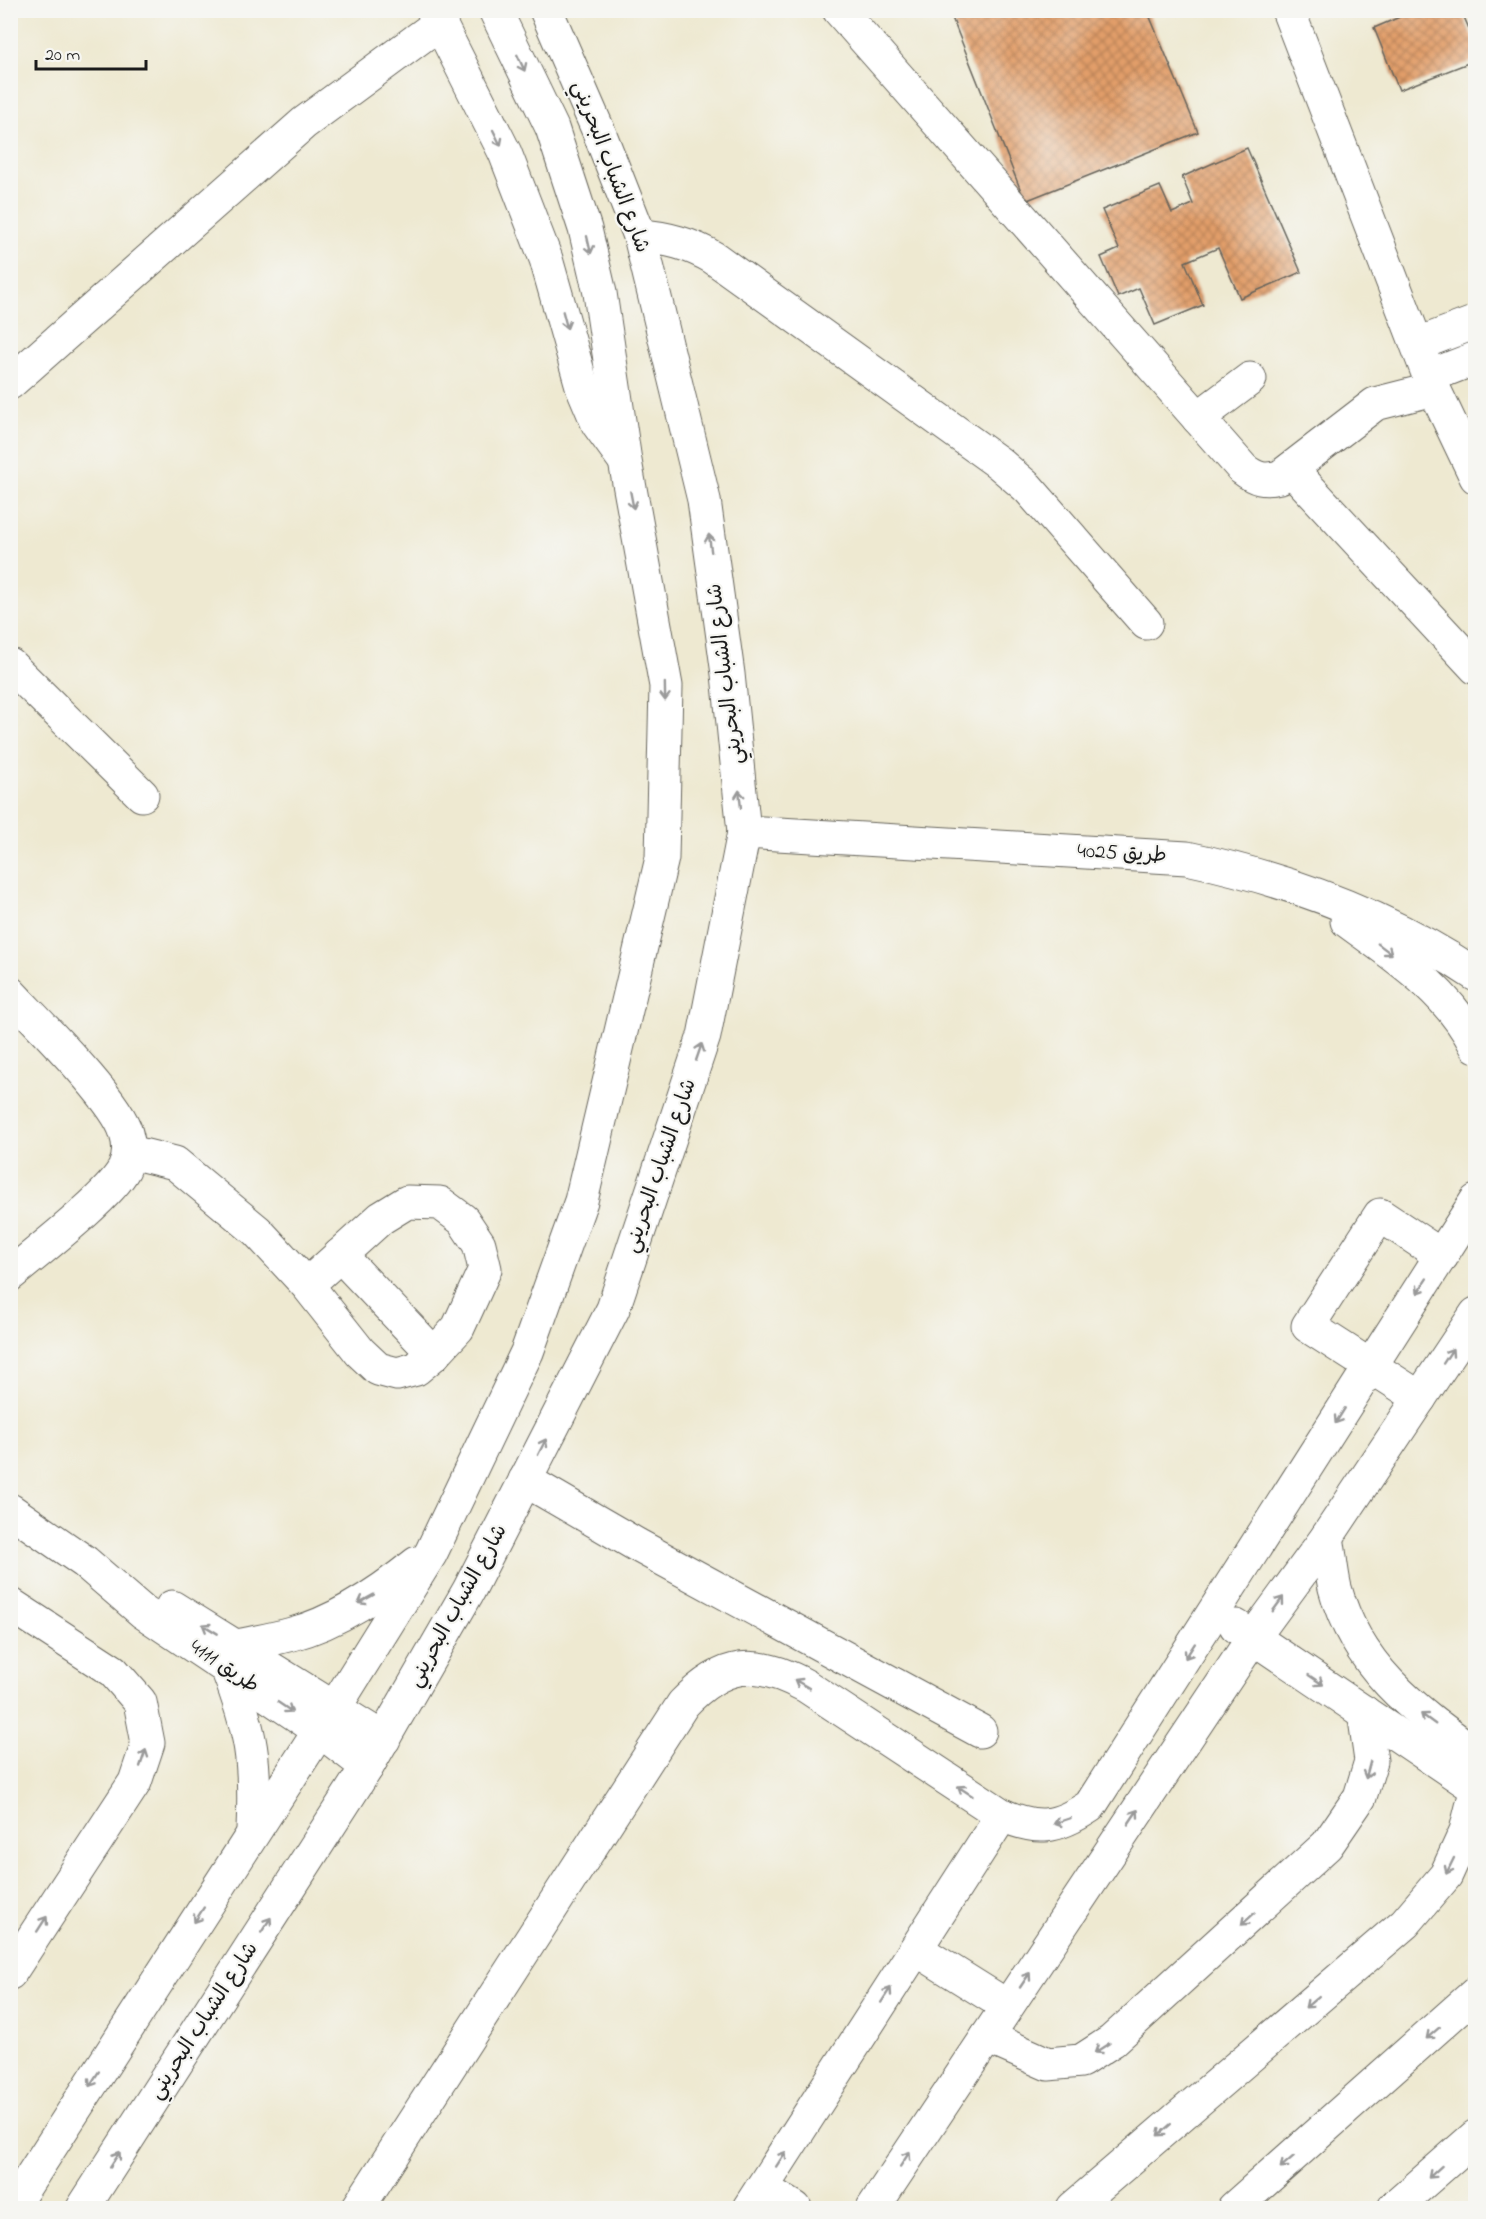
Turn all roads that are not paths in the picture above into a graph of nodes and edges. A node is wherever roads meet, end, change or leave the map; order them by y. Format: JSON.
{"nodes":[{"id":1,"x":495,"y":10,"type":"edge"},
{"id":2,"x":546,"y":10,"type":"edge"},
{"id":3,"x":839,"y":10,"type":"edge"},
{"id":4,"x":1288,"y":10,"type":"edge"},
{"id":5,"x":437,"y":16,"type":"edge"},
{"id":6,"x":640,"y":236,"type":"junction"},
{"id":7,"x":1476,"y":322,"type":"edge"},
{"id":8,"x":1418,"y":344,"type":"junction"},
{"id":9,"x":1476,"y":358,"type":"edge"},
{"id":10,"x":1250,"y":379,"type":"dead end"},
{"id":11,"x":1432,"y":382,"type":"junction"},
{"id":12,"x":10,"y":383,"type":"edge"},
{"id":13,"x":1198,"y":418,"type":"junction"},
{"id":14,"x":625,"y":461,"type":"junction"},
{"id":15,"x":1291,"y":469,"type":"junction"},
{"id":16,"x":1476,"y":477,"type":"edge"},
{"id":17,"x":1146,"y":623,"type":"dead end"},
{"id":18,"x":10,"y":665,"type":"edge"},
{"id":19,"x":1476,"y":668,"type":"edge"},
{"id":20,"x":142,"y":795,"type":"dead end"},
{"id":21,"x":744,"y":832,"type":"junction"},
{"id":22,"x":1305,"y":889,"type":"junction"},
{"id":23,"x":1476,"y":975,"type":"edge"},
{"id":24,"x":10,"y":993,"type":"edge"},
{"id":25,"x":1476,"y":1046,"type":"edge"},
{"id":26,"x":130,"y":1152,"type":"junction"},
{"id":27,"x":1476,"y":1201,"type":"edge"},
{"id":28,"x":340,"y":1255,"type":"junction"},
{"id":29,"x":1442,"y":1256,"type":"junction"},
{"id":30,"x":10,"y":1275,"type":"edge"},
{"id":31,"x":308,"y":1285,"type":"junction"},
{"id":32,"x":1476,"y":1314,"type":"edge"},
{"id":33,"x":434,"y":1354,"type":"junction"},
{"id":34,"x":1371,"y":1366,"type":"junction"},
{"id":35,"x":1420,"y":1398,"type":"junction"},
{"id":36,"x":525,"y":1480,"type":"junction"},
{"id":37,"x":10,"y":1510,"type":"edge"},
{"id":38,"x":1327,"y":1537,"type":"junction"},
{"id":39,"x":430,"y":1553,"type":"junction"},
{"id":40,"x":10,"y":1604,"type":"edge"},
{"id":41,"x":1215,"y":1611,"type":"junction"},
{"id":42,"x":1253,"y":1638,"type":"junction"},
{"id":43,"x":232,"y":1657,"type":"junction"},
{"id":44,"x":1364,"y":1712,"type":"junction"},
{"id":45,"x":327,"y":1718,"type":"junction"},
{"id":46,"x":980,"y":1731,"type":"dead end"},
{"id":47,"x":384,"y":1739,"type":"junction"},
{"id":48,"x":1476,"y":1754,"type":"edge"},
{"id":49,"x":368,"y":1767,"type":"junction"},
{"id":50,"x":1476,"y":1789,"type":"edge"},
{"id":51,"x":1002,"y":1815,"type":"junction"},
{"id":52,"x":253,"y":1830,"type":"junction"},
{"id":53,"x":916,"y":1949,"type":"junction"},
{"id":54,"x":10,"y":1973,"type":"edge"},
{"id":55,"x":1476,"y":1993,"type":"edge"},
{"id":56,"x":1007,"y":2006,"type":"junction"},
{"id":57,"x":987,"y":2037,"type":"junction"},
{"id":58,"x":1476,"y":2136,"type":"edge"},
{"id":59,"x":755,"y":2198,"type":"edge"},
{"id":60,"x":11,"y":2208,"type":"edge"},
{"id":61,"x":83,"y":2208,"type":"edge"},
{"id":62,"x":358,"y":2208,"type":"edge"},
{"id":63,"x":795,"y":2208,"type":"edge"},
{"id":64,"x":873,"y":2208,"type":"edge"},
{"id":65,"x":1073,"y":2208,"type":"edge"},
{"id":66,"x":1234,"y":2208,"type":"edge"},
{"id":67,"x":1394,"y":2208,"type":"edge"}],
"edges":[{"from":1,"to":14,"type":"street","name":"شارع الشباب البحريني","one_way":true},
{"from":2,"to":6,"type":"street","name":"شارع الشباب البحريني"},
{"from":3,"to":13,"type":"street"},
{"from":4,"to":8,"type":"street"},
{"from":5,"to":12,"type":"street"},
{"from":5,"to":14,"type":"street","one_way":true},
{"from":6,"to":17,"type":"street"},
{"from":21,"to":6,"type":"street","name":"شارع الشباب البحريني","one_way":true},
{"from":7,"to":8,"type":"street"},
{"from":8,"to":11,"type":"street"},
{"from":9,"to":11,"type":"street"},
{"from":10,"to":13,"type":"street"},
{"from":11,"to":15,"type":"street"},
{"from":11,"to":16,"type":"street"},
{"from":13,"to":15,"type":"street"},
{"from":14,"to":39,"type":"street","name":"شارع الشباب البحريني","one_way":true},
{"from":15,"to":19,"type":"street"},
{"from":18,"to":20,"type":"street"},
{"from":21,"to":22,"type":"street","name":"طريق 4025"},
{"from":36,"to":21,"type":"street","name":"شارع الشباب البحريني","one_way":true},
{"from":22,"to":23,"type":"street","name":"طريق 4025"},
{"from":22,"to":25,"type":"street","one_way":true},
{"from":24,"to":26,"type":"street"},
{"from":26,"to":30,"type":"street"},
{"from":26,"to":31,"type":"street"},
{"from":27,"to":29,"type":"street"},
{"from":28,"to":31,"type":"street"},
{"from":28,"to":33,"type":"street"},
{"from":28,"to":33,"type":"street"},
{"from":29,"to":34,"type":"street","one_way":true},
{"from":29,"to":34,"type":"street"},
{"from":31,"to":33,"type":"street"},
{"from":35,"to":32,"type":"street","one_way":true},
{"from":34,"to":35,"type":"street"},
{"from":34,"to":41,"type":"street","one_way":true},
{"from":35,"to":38,"type":"street"},
{"from":36,"to":46,"type":"street"},
{"from":36,"to":47,"type":"street","name":"شارع الشباب البحريني"},
{"from":37,"to":43,"type":"street","name":"طريق 4111"},
{"from":42,"to":38,"type":"street","one_way":true},
{"from":48,"to":38,"type":"street","one_way":true},
{"from":39,"to":43,"type":"street","one_way":true},
{"from":39,"to":45,"type":"street","name":"شارع الشباب البحريني"},
{"from":54,"to":40,"type":"street","one_way":true},
{"from":41,"to":42,"type":"street"},
{"from":41,"to":51,"type":"street","one_way":true},
{"from":42,"to":44,"type":"street","one_way":true},
{"from":56,"to":42,"type":"street","one_way":true},
{"from":43,"to":45,"type":"street","name":"طريق 4111"},
{"from":43,"to":52,"type":"street"},
{"from":44,"to":50,"type":"street"},
{"from":44,"to":57,"type":"street","one_way":true},
{"from":45,"to":47,"type":"street","name":"طريق 4111"},
{"from":45,"to":49,"type":"street","name":"طريق 4111"},
{"from":45,"to":52,"type":"street","name":"شارع الشباب البحريني"},
{"from":47,"to":49,"type":"street","name":"شارع الشباب البحريني"},
{"from":61,"to":49,"type":"street","name":"شارع الشباب البحريني","one_way":true},
{"from":50,"to":65,"type":"street","one_way":true},
{"from":51,"to":53,"type":"street"},
{"from":51,"to":62,"type":"street","one_way":true},
{"from":52,"to":60,"type":"street","name":"شارع الشباب البحريني","one_way":true},
{"from":53,"to":56,"type":"street"},
{"from":59,"to":53,"type":"street","one_way":true},
{"from":55,"to":66,"type":"street","one_way":true},
{"from":56,"to":57,"type":"street"},
{"from":64,"to":57,"type":"street","one_way":true},
{"from":58,"to":67,"type":"street","one_way":true},
{"from":59,"to":63,"type":"street"}]}
